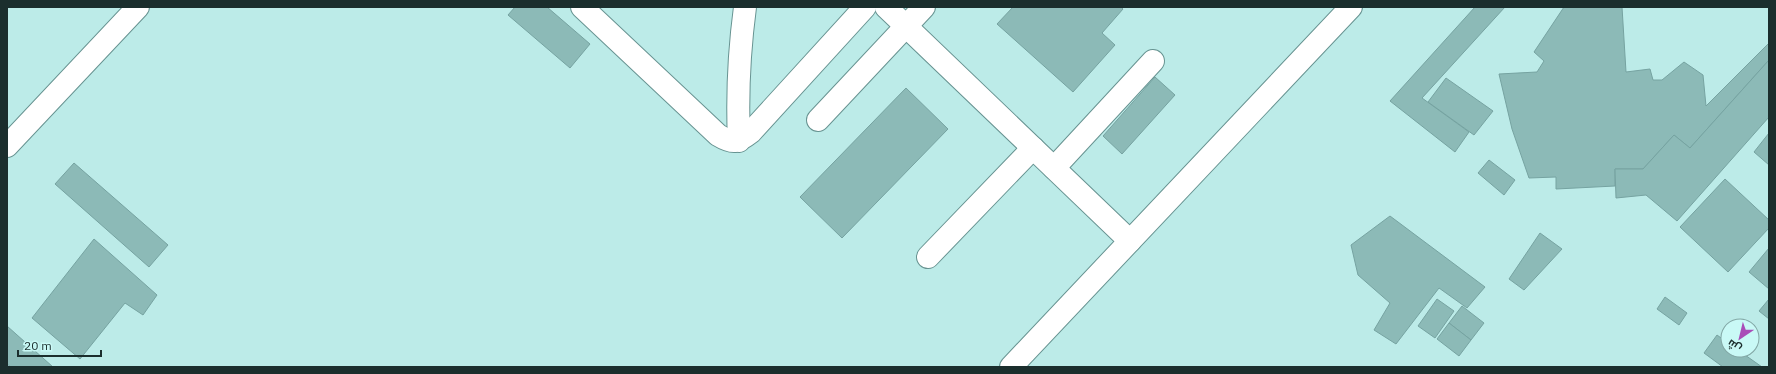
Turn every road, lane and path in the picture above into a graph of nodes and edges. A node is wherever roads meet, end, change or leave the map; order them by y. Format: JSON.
{"nodes":[{"id":1,"x":138,"y":7,"type":"edge"},
{"id":2,"x":582,"y":7,"type":"edge"},
{"id":3,"x":745,"y":7,"type":"edge"},
{"id":4,"x":865,"y":7,"type":"edge"},
{"id":5,"x":886,"y":7,"type":"edge"},
{"id":6,"x":924,"y":7,"type":"edge"},
{"id":7,"x":1347,"y":9,"type":"edge"},
{"id":8,"x":906,"y":26,"type":"junction"},
{"id":9,"x":1153,"y":62,"type":"dead end"},
{"id":10,"x":818,"y":120,"type":"dead end"},
{"id":11,"x":740,"y":141,"type":"junction"},
{"id":12,"x":7,"y":146,"type":"edge"},
{"id":13,"x":1033,"y":148,"type":"junction"},
{"id":14,"x":1054,"y":168,"type":"junction"},
{"id":15,"x":1130,"y":241,"type":"junction"},
{"id":16,"x":928,"y":257,"type":"dead end"},
{"id":17,"x":1011,"y":367,"type":"edge"}],
"edges":[{"from":1,"to":12,"type":"street"},
{"from":2,"to":11,"type":"street"},
{"from":3,"to":11,"type":"street"},
{"from":4,"to":11,"type":"street"},
{"from":5,"to":8,"type":"street"},
{"from":6,"to":8,"type":"street"},
{"from":7,"to":15,"type":"street"},
{"from":8,"to":10,"type":"street"},
{"from":8,"to":13,"type":"street"},
{"from":9,"to":14,"type":"street"},
{"from":13,"to":14,"type":"street"},
{"from":13,"to":16,"type":"street"},
{"from":14,"to":15,"type":"street"},
{"from":15,"to":17,"type":"street"}]}
